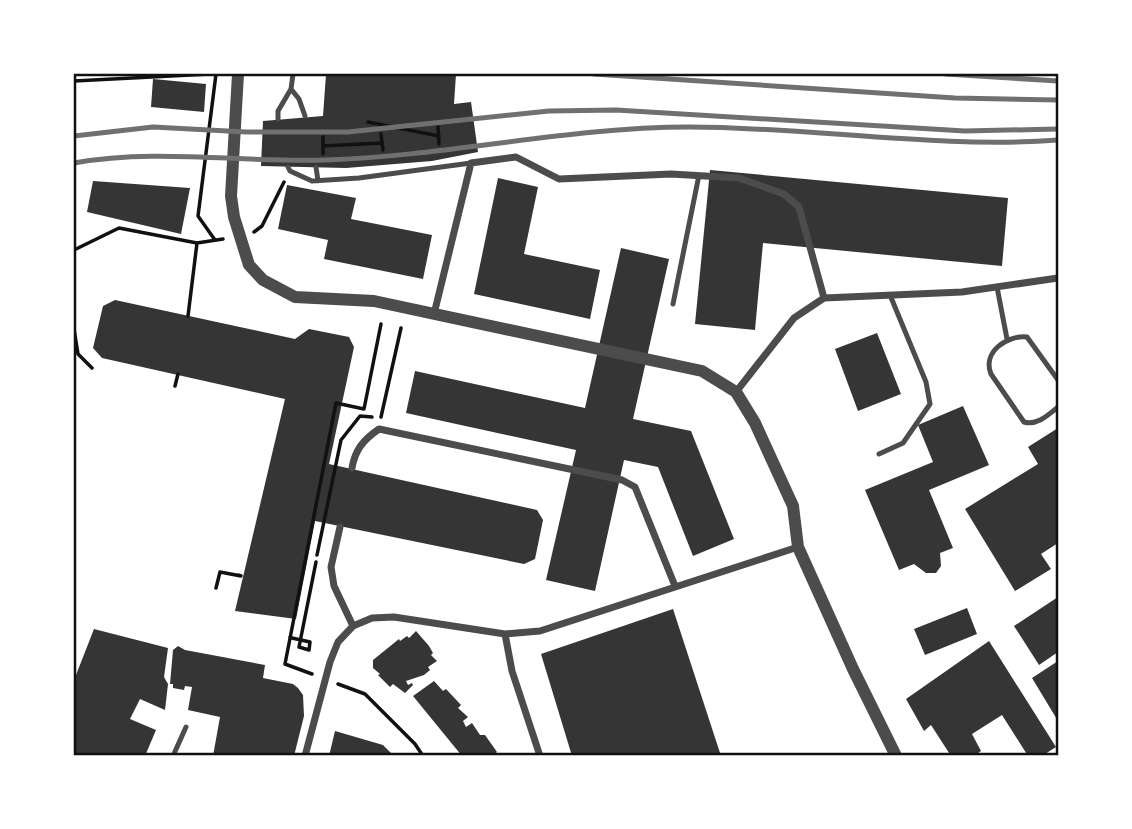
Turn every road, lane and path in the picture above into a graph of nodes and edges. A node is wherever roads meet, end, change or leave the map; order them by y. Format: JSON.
{"nodes":[{"id":1,"x":210,"y":74,"type":"edge"},
{"id":2,"x":216,"y":74,"type":"edge"},
{"id":3,"x":238,"y":74,"type":"edge"},
{"id":4,"x":293,"y":74,"type":"edge"},
{"id":5,"x":74,"y":81,"type":"edge"},
{"id":6,"x":291,"y":89,"type":"junction"},
{"id":7,"x":305,"y":116,"type":"dead end"},
{"id":8,"x":278,"y":119,"type":"dead end"},
{"id":9,"x":368,"y":122,"type":"dead end"},
{"id":10,"x":438,"y":127,"type":"dead end"},
{"id":11,"x":382,"y":134,"type":"dead end"},
{"id":12,"x":439,"y":136,"type":"junction"},
{"id":13,"x":323,"y":137,"type":"dead end"},
{"id":14,"x":382,"y":143,"type":"junction"},
{"id":15,"x":439,"y":144,"type":"dead end"},
{"id":16,"x":323,"y":146,"type":"junction"},
{"id":17,"x":383,"y":150,"type":"dead end"},
{"id":18,"x":323,"y":154,"type":"dead end"},
{"id":19,"x":471,"y":163,"type":"junction"},
{"id":20,"x":316,"y":167,"type":"dead end"},
{"id":21,"x":289,"y":169,"type":"joint"},
{"id":22,"x":699,"y":176,"type":"junction"},
{"id":23,"x":318,"y":181,"type":"junction"},
{"id":24,"x":261,"y":226,"type":"dead end"},
{"id":25,"x":238,"y":237,"type":"junction"},
{"id":26,"x":216,"y":240,"type":"junction"},
{"id":27,"x":198,"y":243,"type":"junction"},
{"id":28,"x":74,"y":250,"type":"edge"},
{"id":29,"x":1059,"y":278,"type":"edge"},
{"id":30,"x":998,"y":287,"type":"junction"},
{"id":31,"x":890,"y":295,"type":"junction"},
{"id":32,"x":824,"y":298,"type":"junction"},
{"id":33,"x":673,"y":304,"type":"dead end"},
{"id":34,"x":434,"y":314,"type":"junction"},
{"id":35,"x":188,"y":316,"type":"dead end"},
{"id":36,"x":401,"y":328,"type":"dead end"},
{"id":37,"x":74,"y":329,"type":"edge"},
{"id":38,"x":1007,"y":339,"type":"junction"},
{"id":39,"x":92,"y":368,"type":"dead end"},
{"id":40,"x":177,"y":374,"type":"dead end"},
{"id":41,"x":1059,"y":380,"type":"edge"},
{"id":42,"x":175,"y":386,"type":"dead end"},
{"id":43,"x":736,"y":392,"type":"junction"},
{"id":44,"x":1059,"y":408,"type":"edge"},
{"id":45,"x":379,"y":429,"type":"junction"},
{"id":46,"x":879,"y":454,"type":"dead end"},
{"id":47,"x":352,"y":468,"type":"dead end"},
{"id":48,"x":340,"y":527,"type":"dead end"},
{"id":49,"x":799,"y":547,"type":"junction"},
{"id":50,"x":238,"y":575,"type":"dead end"},
{"id":51,"x":675,"y":586,"type":"junction"},
{"id":52,"x":216,"y":588,"type":"dead end"},
{"id":53,"x":353,"y":626,"type":"junction"},
{"id":54,"x":505,"y":634,"type":"junction"},
{"id":55,"x":290,"y":637,"type":"dead end"},
{"id":56,"x":299,"y":647,"type":"dead end"},
{"id":57,"x":365,"y":694,"type":"dead end"},
{"id":58,"x":186,"y":727,"type":"dead end"},
{"id":59,"x":173,"y":755,"type":"edge"},
{"id":60,"x":305,"y":755,"type":"edge"},
{"id":61,"x":424,"y":755,"type":"edge"},
{"id":62,"x":540,"y":755,"type":"edge"},
{"id":63,"x":895,"y":755,"type":"edge"}],
"edges":[{"from":1,"to":5,"type":"path"},
{"from":2,"to":26,"type":"path"},
{"from":3,"to":25,"type":"street"},
{"from":4,"to":6,"type":"lane"},
{"from":6,"to":7,"type":"lane"},
{"from":6,"to":8,"type":"lane"},
{"from":9,"to":12,"type":"path"},
{"from":10,"to":12,"type":"path"},
{"from":11,"to":14,"type":"path"},
{"from":12,"to":15,"type":"path"},
{"from":13,"to":16,"type":"path"},
{"from":14,"to":16,"type":"path"},
{"from":14,"to":17,"type":"path"},
{"from":16,"to":18,"type":"path"},
{"from":19,"to":22,"type":"street"},
{"from":19,"to":23,"type":"lane"},
{"from":19,"to":34,"type":"street"},
{"from":20,"to":23,"type":"lane"},
{"from":21,"to":23,"type":"lane"},
{"from":21,"to":24,"type":"path"},
{"from":22,"to":32,"type":"street"},
{"from":22,"to":33,"type":"lane"},
{"from":25,"to":26,"type":"path"},
{"from":25,"to":34,"type":"street"},
{"from":26,"to":27,"type":"path"},
{"from":27,"to":28,"type":"path"},
{"from":27,"to":35,"type":"path"},
{"from":29,"to":30,"type":"street"},
{"from":30,"to":31,"type":"street"},
{"from":30,"to":38,"type":"lane"},
{"from":31,"to":32,"type":"street"},
{"from":31,"to":46,"type":"lane"},
{"from":32,"to":43,"type":"street"},
{"from":34,"to":43,"type":"street"},
{"from":36,"to":45,"type":"path"},
{"from":37,"to":39,"type":"path"},
{"from":38,"to":41,"type":"lane"},
{"from":38,"to":44,"type":"lane"},
{"from":40,"to":42,"type":"path"},
{"from":43,"to":49,"type":"street"},
{"from":45,"to":47,"type":"street"},
{"from":45,"to":51,"type":"street"},
{"from":48,"to":53,"type":"street"},
{"from":49,"to":51,"type":"street"},
{"from":49,"to":63,"type":"street"},
{"from":50,"to":52,"type":"path"},
{"from":51,"to":54,"type":"street"},
{"from":53,"to":54,"type":"street"},
{"from":53,"to":60,"type":"street"},
{"from":54,"to":62,"type":"street"},
{"from":55,"to":56,"type":"path"},
{"from":57,"to":61,"type":"path"},
{"from":58,"to":59,"type":"lane"}]}
